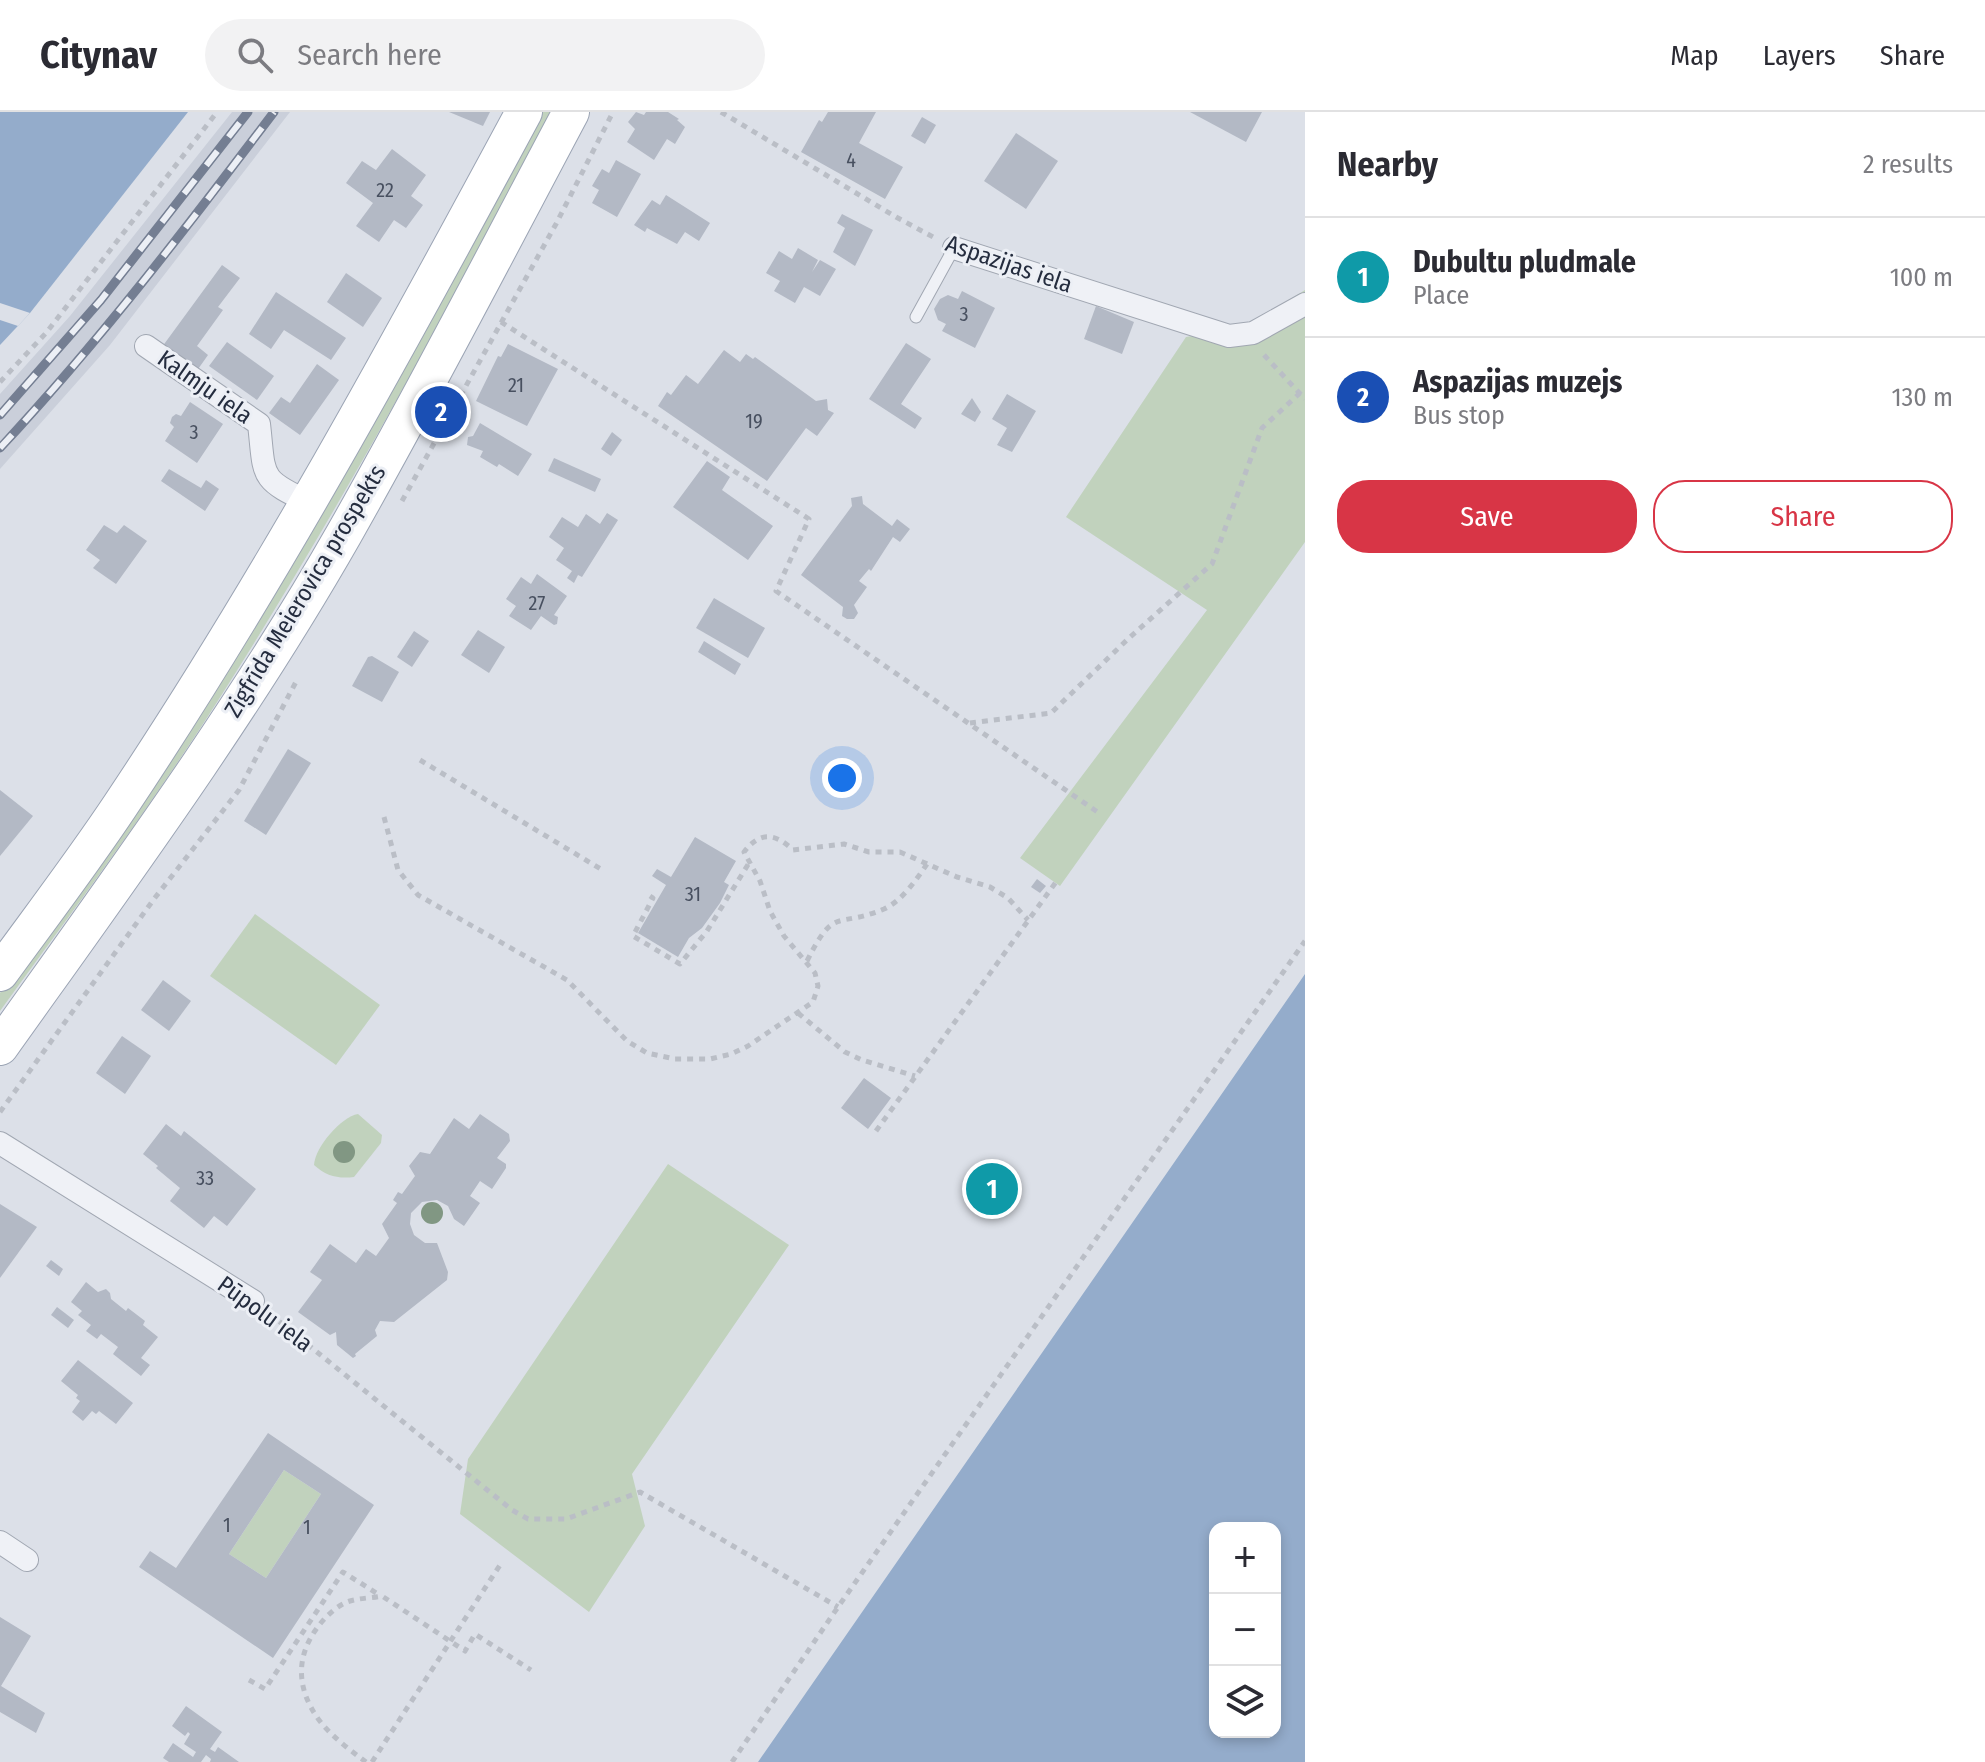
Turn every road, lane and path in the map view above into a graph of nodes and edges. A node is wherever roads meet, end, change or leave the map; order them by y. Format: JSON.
{"nodes":[{"id":1,"x":217,"y":112,"type":"edge"},
{"id":2,"x":524,"y":112,"type":"edge"},
{"id":3,"x":571,"y":112,"type":"edge"},
{"id":4,"x":721,"y":112,"type":"edge"},
{"id":5,"x":954,"y":248,"type":"junction"},
{"id":6,"x":470,"y":302,"type":"junction"},
{"id":7,"x":1305,"y":304,"type":"edge"},
{"id":8,"x":916,"y":317,"type":"dead end"},
{"id":9,"x":1236,"y":335,"type":"junction"},
{"id":10,"x":146,"y":346,"type":"dead end"},
{"id":11,"x":0,"y":382,"type":"edge"},
{"id":12,"x":1303,"y":393,"type":"edge"},
{"id":13,"x":1305,"y":399,"type":"edge"},
{"id":14,"x":309,"y":502,"type":"junction"},
{"id":15,"x":969,"y":724,"type":"junction"},
{"id":16,"x":420,"y":760,"type":"dead end"},
{"id":17,"x":1099,"y":813,"type":"dead end"},
{"id":18,"x":384,"y":817,"type":"dead end"},
{"id":19,"x":749,"y":862,"type":"junction"},
{"id":20,"x":927,"y":864,"type":"junction"},
{"id":21,"x":604,"y":871,"type":"dead end"},
{"id":22,"x":1056,"y":882,"type":"dead end"},
{"id":23,"x":1035,"y":894,"type":"dead end"},
{"id":24,"x":650,"y":896,"type":"dead end"},
{"id":25,"x":1041,"y":903,"type":"junction"},
{"id":26,"x":1028,"y":920,"type":"junction"},
{"id":27,"x":1305,"y":941,"type":"edge"},
{"id":28,"x":807,"y":961,"type":"junction"},
{"id":29,"x":0,"y":973,"type":"edge"},
{"id":30,"x":798,"y":1013,"type":"junction"},
{"id":31,"x":0,"y":1047,"type":"edge"},
{"id":32,"x":915,"y":1076,"type":"junction"},
{"id":33,"x":876,"y":1131,"type":"dead end"},
{"id":34,"x":0,"y":1143,"type":"edge"},
{"id":35,"x":253,"y":1301,"type":"joint"},
{"id":36,"x":0,"y":1542,"type":"edge"},
{"id":37,"x":27,"y":1560,"type":"dead end"},
{"id":38,"x":500,"y":1565,"type":"dead end"},
{"id":39,"x":382,"y":1596,"type":"junction"},
{"id":40,"x":838,"y":1607,"type":"junction"},
{"id":41,"x":450,"y":1642,"type":"junction"},
{"id":42,"x":531,"y":1670,"type":"dead end"},
{"id":43,"x":249,"y":1680,"type":"dead end"},
{"id":44,"x":369,"y":1762,"type":"edge"},
{"id":45,"x":732,"y":1762,"type":"edge"}],
"edges":[{"from":1,"to":11,"type":"path"},
{"from":2,"to":14,"type":"main road","name":"Zigfrīda Meierovica prospekts"},
{"from":3,"to":6,"type":"main road","name":"Zigfrīda Meierovica prospekts"},
{"from":4,"to":5,"type":"path","name":"Aspazijas iela"},
{"from":5,"to":8,"type":"lane"},
{"from":5,"to":9,"type":"street","name":"Aspazijas iela"},
{"from":6,"to":15,"type":"path"},
{"from":6,"to":31,"type":"main road","name":"Zigfrīda Meierovica prospekts"},
{"from":7,"to":9,"type":"street"},
{"from":9,"to":12,"type":"path"},
{"from":10,"to":14,"type":"street","name":"Kalmju iela"},
{"from":12,"to":13,"type":"path"},
{"from":12,"to":15,"type":"path"},
{"from":14,"to":29,"type":"main road","name":"Zigfrīda Meierovica prospekts"},
{"from":15,"to":17,"type":"path"},
{"from":16,"to":21,"type":"path"},
{"from":18,"to":30,"type":"path"},
{"from":19,"to":20,"type":"path"},
{"from":19,"to":24,"type":"path"},
{"from":19,"to":28,"type":"path"},
{"from":20,"to":26,"type":"path"},
{"from":20,"to":28,"type":"path"},
{"from":22,"to":25,"type":"path"},
{"from":23,"to":25,"type":"path"},
{"from":25,"to":26,"type":"path"},
{"from":26,"to":32,"type":"path"},
{"from":27,"to":40,"type":"path"},
{"from":28,"to":30,"type":"path"},
{"from":30,"to":32,"type":"path"},
{"from":32,"to":33,"type":"path"},
{"from":34,"to":35,"type":"street","name":"Pūpolu iela"},
{"from":35,"to":40,"type":"path","name":"Pūpolu iela"},
{"from":36,"to":37,"type":"street"},
{"from":38,"to":41,"type":"path"},
{"from":39,"to":41,"type":"path"},
{"from":39,"to":43,"type":"path"},
{"from":39,"to":44,"type":"path"},
{"from":40,"to":45,"type":"path"},
{"from":41,"to":42,"type":"path"},
{"from":41,"to":44,"type":"path"}]}
